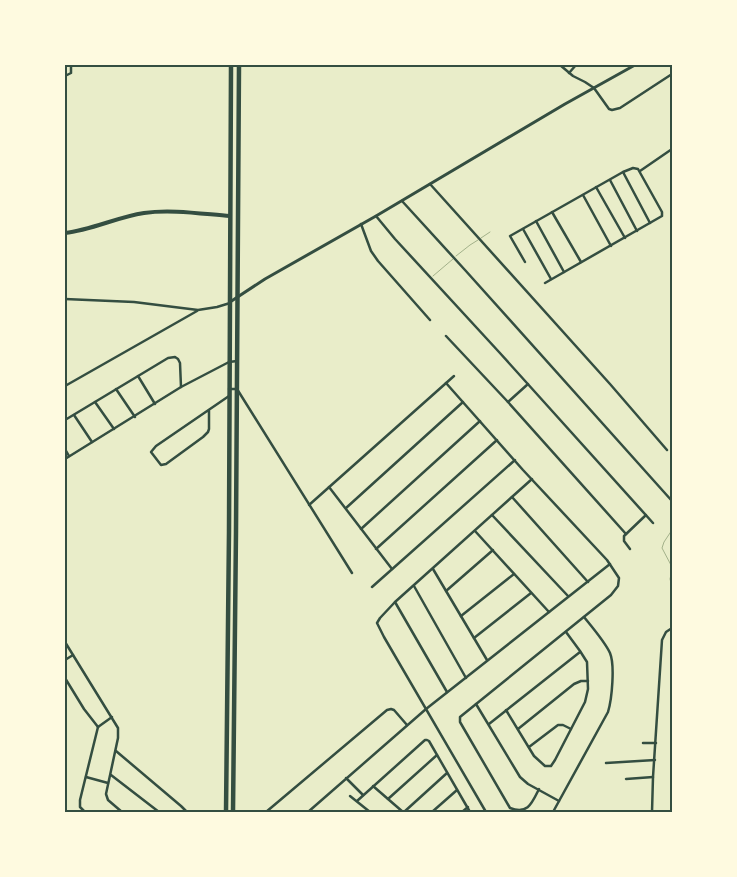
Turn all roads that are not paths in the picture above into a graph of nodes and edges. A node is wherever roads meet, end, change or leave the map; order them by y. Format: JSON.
{"nodes":[{"id":1,"x":71,"y":65,"type":"edge"},
{"id":2,"x":231,"y":65,"type":"edge"},
{"id":3,"x":239,"y":65,"type":"edge"},
{"id":4,"x":560,"y":65,"type":"edge"},
{"id":5,"x":576,"y":65,"type":"edge"},
{"id":6,"x":635,"y":65,"type":"edge"},
{"id":7,"x":569,"y":73,"type":"junction"},
{"id":8,"x":672,"y":74,"type":"edge"},
{"id":9,"x":65,"y":76,"type":"edge"},
{"id":10,"x":594,"y":88,"type":"junction"},
{"id":11,"x":672,"y":149,"type":"edge"},
{"id":12,"x":640,"y":171,"type":"junction"},
{"id":13,"x":623,"y":172,"type":"junction"},
{"id":14,"x":230,"y":176,"type":"junction"},
{"id":15,"x":238,"y":176,"type":"junction"},
{"id":16,"x":610,"y":180,"type":"junction"},
{"id":17,"x":430,"y":184,"type":"junction"},
{"id":18,"x":596,"y":187,"type":"junction"},
{"id":19,"x":583,"y":195,"type":"junction"},
{"id":20,"x":402,"y":201,"type":"junction"},
{"id":21,"x":552,"y":212,"type":"junction"},
{"id":22,"x":230,"y":216,"type":"junction"},
{"id":23,"x":376,"y":216,"type":"junction"},
{"id":24,"x":536,"y":221,"type":"junction"},
{"id":25,"x":650,"y":223,"type":"junction"},
{"id":26,"x":361,"y":224,"type":"junction"},
{"id":27,"x":522,"y":229,"type":"junction"},
{"id":28,"x":638,"y":230,"type":"junction"},
{"id":29,"x":65,"y":233,"type":"edge"},
{"id":30,"x":625,"y":238,"type":"junction"},
{"id":31,"x":611,"y":246,"type":"junction"},
{"id":32,"x":230,"y":257,"type":"junction"},
{"id":33,"x":238,"y":257,"type":"junction"},
{"id":34,"x":525,"y":262,"type":"dead end"},
{"id":35,"x":581,"y":262,"type":"junction"},
{"id":36,"x":564,"y":272,"type":"junction"},
{"id":37,"x":551,"y":279,"type":"junction"},
{"id":38,"x":544,"y":282,"type":"dead end"},
{"id":39,"x":237,"y":296,"type":"junction"},
{"id":40,"x":65,"y":299,"type":"edge"},
{"id":41,"x":230,"y":302,"type":"junction"},
{"id":42,"x":198,"y":310,"type":"junction"},
{"id":43,"x":430,"y":320,"type":"dead end"},
{"id":44,"x":446,"y":336,"type":"dead end"},
{"id":45,"x":237,"y":361,"type":"junction"},
{"id":46,"x":229,"y":362,"type":"junction"},
{"id":47,"x":138,"y":376,"type":"junction"},
{"id":48,"x":454,"y":376,"type":"dead end"},
{"id":49,"x":446,"y":383,"type":"junction"},
{"id":50,"x":528,"y":384,"type":"junction"},
{"id":51,"x":65,"y":386,"type":"edge"},
{"id":52,"x":181,"y":388,"type":"junction"},
{"id":53,"x":116,"y":389,"type":"junction"},
{"id":54,"x":229,"y":389,"type":"junction"},
{"id":55,"x":237,"y":389,"type":"junction"},
{"id":56,"x":229,"y":396,"type":"junction"},
{"id":57,"x":95,"y":402,"type":"junction"},
{"id":58,"x":463,"y":402,"type":"junction"},
{"id":59,"x":508,"y":402,"type":"junction"},
{"id":60,"x":155,"y":404,"type":"junction"},
{"id":61,"x":209,"y":410,"type":"junction"},
{"id":62,"x":74,"y":415,"type":"junction"},
{"id":63,"x":135,"y":417,"type":"junction"},
{"id":64,"x":65,"y":420,"type":"edge"},
{"id":65,"x":480,"y":421,"type":"junction"},
{"id":66,"x":114,"y":429,"type":"junction"},
{"id":67,"x":497,"y":440,"type":"junction"},
{"id":68,"x":92,"y":442,"type":"junction"},
{"id":69,"x":65,"y":449,"type":"edge"},
{"id":70,"x":667,"y":450,"type":"dead end"},
{"id":71,"x":69,"y":456,"type":"junction"},
{"id":72,"x":65,"y":459,"type":"edge"},
{"id":73,"x":515,"y":460,"type":"junction"},
{"id":74,"x":532,"y":479,"type":"junction"},
{"id":75,"x":329,"y":487,"type":"junction"},
{"id":76,"x":512,"y":497,"type":"junction"},
{"id":77,"x":672,"y":501,"type":"edge"},
{"id":78,"x":309,"y":505,"type":"junction"},
{"id":79,"x":346,"y":508,"type":"junction"},
{"id":80,"x":492,"y":515,"type":"junction"},
{"id":81,"x":646,"y":515,"type":"junction"},
{"id":82,"x":653,"y":523,"type":"dead end"},
{"id":83,"x":361,"y":529,"type":"junction"},
{"id":84,"x":475,"y":531,"type":"junction"},
{"id":85,"x":626,"y":534,"type":"junction"},
{"id":86,"x":376,"y":549,"type":"junction"},
{"id":87,"x":630,"y":549,"type":"dead end"},
{"id":88,"x":493,"y":550,"type":"junction"},
{"id":89,"x":610,"y":564,"type":"junction"},
{"id":90,"x":433,"y":569,"type":"junction"},
{"id":91,"x":392,"y":570,"type":"junction"},
{"id":92,"x":352,"y":573,"type":"dead end"},
{"id":93,"x":514,"y":574,"type":"junction"},
{"id":94,"x":588,"y":582,"type":"junction"},
{"id":95,"x":414,"y":586,"type":"junction"},
{"id":96,"x":372,"y":587,"type":"dead end"},
{"id":97,"x":446,"y":591,"type":"junction"},
{"id":98,"x":532,"y":593,"type":"junction"},
{"id":99,"x":569,"y":596,"type":"junction"},
{"id":100,"x":395,"y":602,"type":"junction"},
{"id":101,"x":549,"y":612,"type":"junction"},
{"id":102,"x":461,"y":616,"type":"junction"},
{"id":103,"x":584,"y":617,"type":"junction"},
{"id":104,"x":672,"y":628,"type":"edge"},
{"id":105,"x":566,"y":632,"type":"junction"},
{"id":106,"x":474,"y":638,"type":"junction"},
{"id":107,"x":65,"y":642,"type":"edge"},
{"id":108,"x":580,"y":651,"type":"junction"},
{"id":109,"x":73,"y":655,"type":"junction"},
{"id":110,"x":65,"y":660,"type":"edge"},
{"id":111,"x":487,"y":661,"type":"junction"},
{"id":112,"x":65,"y":678,"type":"edge"},
{"id":113,"x":466,"y":678,"type":"junction"},
{"id":114,"x":588,"y":681,"type":"junction"},
{"id":115,"x":447,"y":692,"type":"junction"},
{"id":116,"x":476,"y":704,"type":"junction"},
{"id":117,"x":426,"y":709,"type":"junction"},
{"id":118,"x":506,"y":710,"type":"junction"},
{"id":119,"x":112,"y":716,"type":"junction"},
{"id":120,"x":489,"y":724,"type":"junction"},
{"id":121,"x":407,"y":725,"type":"junction"},
{"id":122,"x":98,"y":727,"type":"junction"},
{"id":123,"x":518,"y":729,"type":"junction"},
{"id":124,"x":571,"y":729,"type":"junction"},
{"id":125,"x":643,"y":743,"type":"dead end"},
{"id":126,"x":656,"y":743,"type":"junction"},
{"id":127,"x":528,"y":747,"type":"junction"},
{"id":128,"x":116,"y":750,"type":"junction"},
{"id":129,"x":438,"y":755,"type":"junction"},
{"id":130,"x":654,"y":760,"type":"junction"},
{"id":131,"x":606,"y":763,"type":"dead end"},
{"id":132,"x":448,"y":772,"type":"junction"},
{"id":133,"x":110,"y":774,"type":"junction"},
{"id":134,"x":86,"y":776,"type":"junction"},
{"id":135,"x":653,"y":777,"type":"junction"},
{"id":136,"x":346,"y":778,"type":"junction"},
{"id":137,"x":626,"y":779,"type":"dead end"},
{"id":138,"x":108,"y":783,"type":"junction"},
{"id":139,"x":373,"y":786,"type":"junction"},
{"id":140,"x":457,"y":789,"type":"junction"},
{"id":141,"x":539,"y":790,"type":"junction"},
{"id":142,"x":363,"y":795,"type":"junction"},
{"id":143,"x":350,"y":796,"type":"dead end"},
{"id":144,"x":388,"y":799,"type":"junction"},
{"id":145,"x":357,"y":801,"type":"junction"},
{"id":146,"x":559,"y":801,"type":"junction"},
{"id":147,"x":468,"y":807,"type":"junction"},
{"id":148,"x":85,"y":812,"type":"edge"},
{"id":149,"x":122,"y":812,"type":"edge"},
{"id":150,"x":159,"y":812,"type":"edge"},
{"id":151,"x":187,"y":812,"type":"edge"},
{"id":152,"x":226,"y":812,"type":"edge"},
{"id":153,"x":233,"y":812,"type":"edge"},
{"id":154,"x":266,"y":812,"type":"edge"},
{"id":155,"x":308,"y":812,"type":"edge"},
{"id":156,"x":370,"y":812,"type":"edge"},
{"id":157,"x":404,"y":812,"type":"edge"},
{"id":158,"x":432,"y":812,"type":"edge"},
{"id":159,"x":462,"y":812,"type":"edge"},
{"id":160,"x":470,"y":812,"type":"edge"},
{"id":161,"x":486,"y":812,"type":"edge"},
{"id":162,"x":553,"y":812,"type":"edge"},
{"id":163,"x":652,"y":812,"type":"edge"}],
"edges":[{"from":1,"to":9,"type":"street"},
{"from":2,"to":14,"type":"highway"},
{"from":3,"to":15,"type":"highway"},
{"from":4,"to":7,"type":"street"},
{"from":5,"to":7,"type":"street"},
{"from":6,"to":10,"type":"street"},
{"from":7,"to":10,"type":"street"},
{"from":8,"to":10,"type":"street"},
{"from":10,"to":17,"type":"street"},
{"from":11,"to":12,"type":"street"},
{"from":12,"to":13,"type":"street"},
{"from":12,"to":25,"type":"street"},
{"from":13,"to":16,"type":"street"},
{"from":13,"to":25,"type":"street"},
{"from":14,"to":15,"type":"highway"},
{"from":14,"to":22,"type":"highway"},
{"from":15,"to":33,"type":"highway"},
{"from":16,"to":18,"type":"street"},
{"from":16,"to":28,"type":"street"},
{"from":17,"to":20,"type":"street"},
{"from":17,"to":70,"type":"street"},
{"from":18,"to":19,"type":"street"},
{"from":18,"to":30,"type":"street"},
{"from":19,"to":21,"type":"street"},
{"from":19,"to":31,"type":"street"},
{"from":20,"to":23,"type":"street"},
{"from":20,"to":77,"type":"street"},
{"from":21,"to":24,"type":"street"},
{"from":21,"to":35,"type":"street"},
{"from":22,"to":29,"type":"main road"},
{"from":22,"to":32,"type":"highway"},
{"from":23,"to":26,"type":"street"},
{"from":23,"to":50,"type":"street"},
{"from":24,"to":27,"type":"street"},
{"from":24,"to":36,"type":"street"},
{"from":25,"to":28,"type":"street"},
{"from":26,"to":39,"type":"street"},
{"from":26,"to":43,"type":"street"},
{"from":27,"to":34,"type":"street"},
{"from":27,"to":37,"type":"street"},
{"from":28,"to":30,"type":"street"},
{"from":30,"to":31,"type":"street"},
{"from":31,"to":35,"type":"street"},
{"from":32,"to":33,"type":"highway"},
{"from":32,"to":41,"type":"highway"},
{"from":33,"to":39,"type":"highway"},
{"from":35,"to":36,"type":"street"},
{"from":36,"to":37,"type":"street"},
{"from":37,"to":38,"type":"street"},
{"from":39,"to":41,"type":"street"},
{"from":39,"to":45,"type":"highway"},
{"from":40,"to":42,"type":"street"},
{"from":41,"to":42,"type":"street"},
{"from":41,"to":46,"type":"highway"},
{"from":42,"to":51,"type":"street"},
{"from":44,"to":59,"type":"street"},
{"from":45,"to":46,"type":"street"},
{"from":45,"to":55,"type":"highway"},
{"from":46,"to":52,"type":"street"},
{"from":46,"to":54,"type":"highway"},
{"from":47,"to":52,"type":"street"},
{"from":47,"to":53,"type":"street"},
{"from":47,"to":60,"type":"street"},
{"from":48,"to":49,"type":"street"},
{"from":49,"to":58,"type":"street"},
{"from":49,"to":75,"type":"street"},
{"from":50,"to":59,"type":"street"},
{"from":50,"to":81,"type":"street"},
{"from":52,"to":60,"type":"street"},
{"from":53,"to":57,"type":"street"},
{"from":53,"to":63,"type":"street"},
{"from":54,"to":55,"type":"street"},
{"from":54,"to":56,"type":"highway"},
{"from":55,"to":78,"type":"street"},
{"from":55,"to":153,"type":"highway"},
{"from":56,"to":61,"type":"street"},
{"from":56,"to":152,"type":"highway"},
{"from":57,"to":62,"type":"street"},
{"from":57,"to":66,"type":"street"},
{"from":58,"to":65,"type":"street"},
{"from":58,"to":79,"type":"street"},
{"from":59,"to":85,"type":"street"},
{"from":60,"to":63,"type":"street"},
{"from":61,"to":61,"type":"street"},
{"from":62,"to":64,"type":"street"},
{"from":62,"to":68,"type":"street"},
{"from":63,"to":66,"type":"street"},
{"from":65,"to":67,"type":"street"},
{"from":65,"to":83,"type":"street"},
{"from":66,"to":68,"type":"street"},
{"from":67,"to":73,"type":"street"},
{"from":67,"to":86,"type":"street"},
{"from":68,"to":71,"type":"street"},
{"from":69,"to":71,"type":"street"},
{"from":71,"to":72,"type":"street"},
{"from":73,"to":74,"type":"street"},
{"from":73,"to":91,"type":"street"},
{"from":74,"to":76,"type":"street"},
{"from":74,"to":89,"type":"street"},
{"from":75,"to":78,"type":"street"},
{"from":75,"to":79,"type":"street"},
{"from":76,"to":80,"type":"street"},
{"from":76,"to":94,"type":"street"},
{"from":78,"to":92,"type":"street"},
{"from":79,"to":83,"type":"street"},
{"from":80,"to":84,"type":"street"},
{"from":80,"to":99,"type":"street"},
{"from":81,"to":82,"type":"street"},
{"from":81,"to":85,"type":"street"},
{"from":83,"to":86,"type":"street"},
{"from":84,"to":88,"type":"street"},
{"from":84,"to":90,"type":"street"},
{"from":85,"to":87,"type":"street"},
{"from":86,"to":91,"type":"street"},
{"from":88,"to":93,"type":"street"},
{"from":88,"to":97,"type":"street"},
{"from":89,"to":94,"type":"street"},
{"from":89,"to":103,"type":"street"},
{"from":90,"to":95,"type":"street"},
{"from":90,"to":97,"type":"street"},
{"from":91,"to":96,"type":"street"},
{"from":93,"to":98,"type":"street"},
{"from":93,"to":102,"type":"street"},
{"from":94,"to":99,"type":"street"},
{"from":95,"to":100,"type":"street"},
{"from":95,"to":113,"type":"street"},
{"from":97,"to":102,"type":"street"},
{"from":98,"to":101,"type":"street"},
{"from":98,"to":106,"type":"street"},
{"from":99,"to":101,"type":"street"},
{"from":100,"to":115,"type":"street"},
{"from":100,"to":117,"type":"street"},
{"from":101,"to":111,"type":"street"},
{"from":102,"to":106,"type":"street"},
{"from":103,"to":105,"type":"street"},
{"from":103,"to":146,"type":"street"},
{"from":104,"to":126,"type":"street"},
{"from":105,"to":108,"type":"street"},
{"from":105,"to":116,"type":"street"},
{"from":106,"to":111,"type":"street"},
{"from":107,"to":109,"type":"street"},
{"from":108,"to":114,"type":"street"},
{"from":108,"to":118,"type":"street"},
{"from":109,"to":110,"type":"street"},
{"from":109,"to":119,"type":"street"},
{"from":111,"to":113,"type":"street"},
{"from":112,"to":122,"type":"street"},
{"from":113,"to":115,"type":"street"},
{"from":114,"to":123,"type":"street"},
{"from":114,"to":124,"type":"street"},
{"from":115,"to":117,"type":"street"},
{"from":116,"to":120,"type":"street"},
{"from":116,"to":141,"type":"street"},
{"from":117,"to":121,"type":"street"},
{"from":117,"to":161,"type":"street"},
{"from":118,"to":120,"type":"street"},
{"from":118,"to":123,"type":"street"},
{"from":119,"to":122,"type":"street"},
{"from":119,"to":128,"type":"street"},
{"from":120,"to":141,"type":"street"},
{"from":121,"to":136,"type":"street"},
{"from":121,"to":154,"type":"street"},
{"from":122,"to":134,"type":"street"},
{"from":123,"to":127,"type":"street"},
{"from":124,"to":127,"type":"street"},
{"from":124,"to":127,"type":"street"},
{"from":125,"to":126,"type":"street"},
{"from":126,"to":130,"type":"street"},
{"from":128,"to":133,"type":"street"},
{"from":128,"to":151,"type":"street"},
{"from":129,"to":132,"type":"street"},
{"from":129,"to":139,"type":"street"},
{"from":129,"to":144,"type":"street"},
{"from":130,"to":131,"type":"street"},
{"from":130,"to":135,"type":"street"},
{"from":132,"to":140,"type":"street"},
{"from":132,"to":157,"type":"street"},
{"from":133,"to":138,"type":"street"},
{"from":133,"to":150,"type":"street"},
{"from":134,"to":138,"type":"street"},
{"from":134,"to":148,"type":"street"},
{"from":135,"to":137,"type":"street"},
{"from":135,"to":163,"type":"street"},
{"from":136,"to":142,"type":"street"},
{"from":136,"to":155,"type":"street"},
{"from":138,"to":149,"type":"street"},
{"from":139,"to":142,"type":"street"},
{"from":139,"to":144,"type":"street"},
{"from":140,"to":147,"type":"street"},
{"from":140,"to":158,"type":"street"},
{"from":141,"to":146,"type":"street"},
{"from":142,"to":145,"type":"street"},
{"from":143,"to":145,"type":"street"},
{"from":144,"to":157,"type":"street"},
{"from":145,"to":156,"type":"street"},
{"from":146,"to":162,"type":"street"},
{"from":147,"to":159,"type":"street"},
{"from":147,"to":160,"type":"street"}]}
